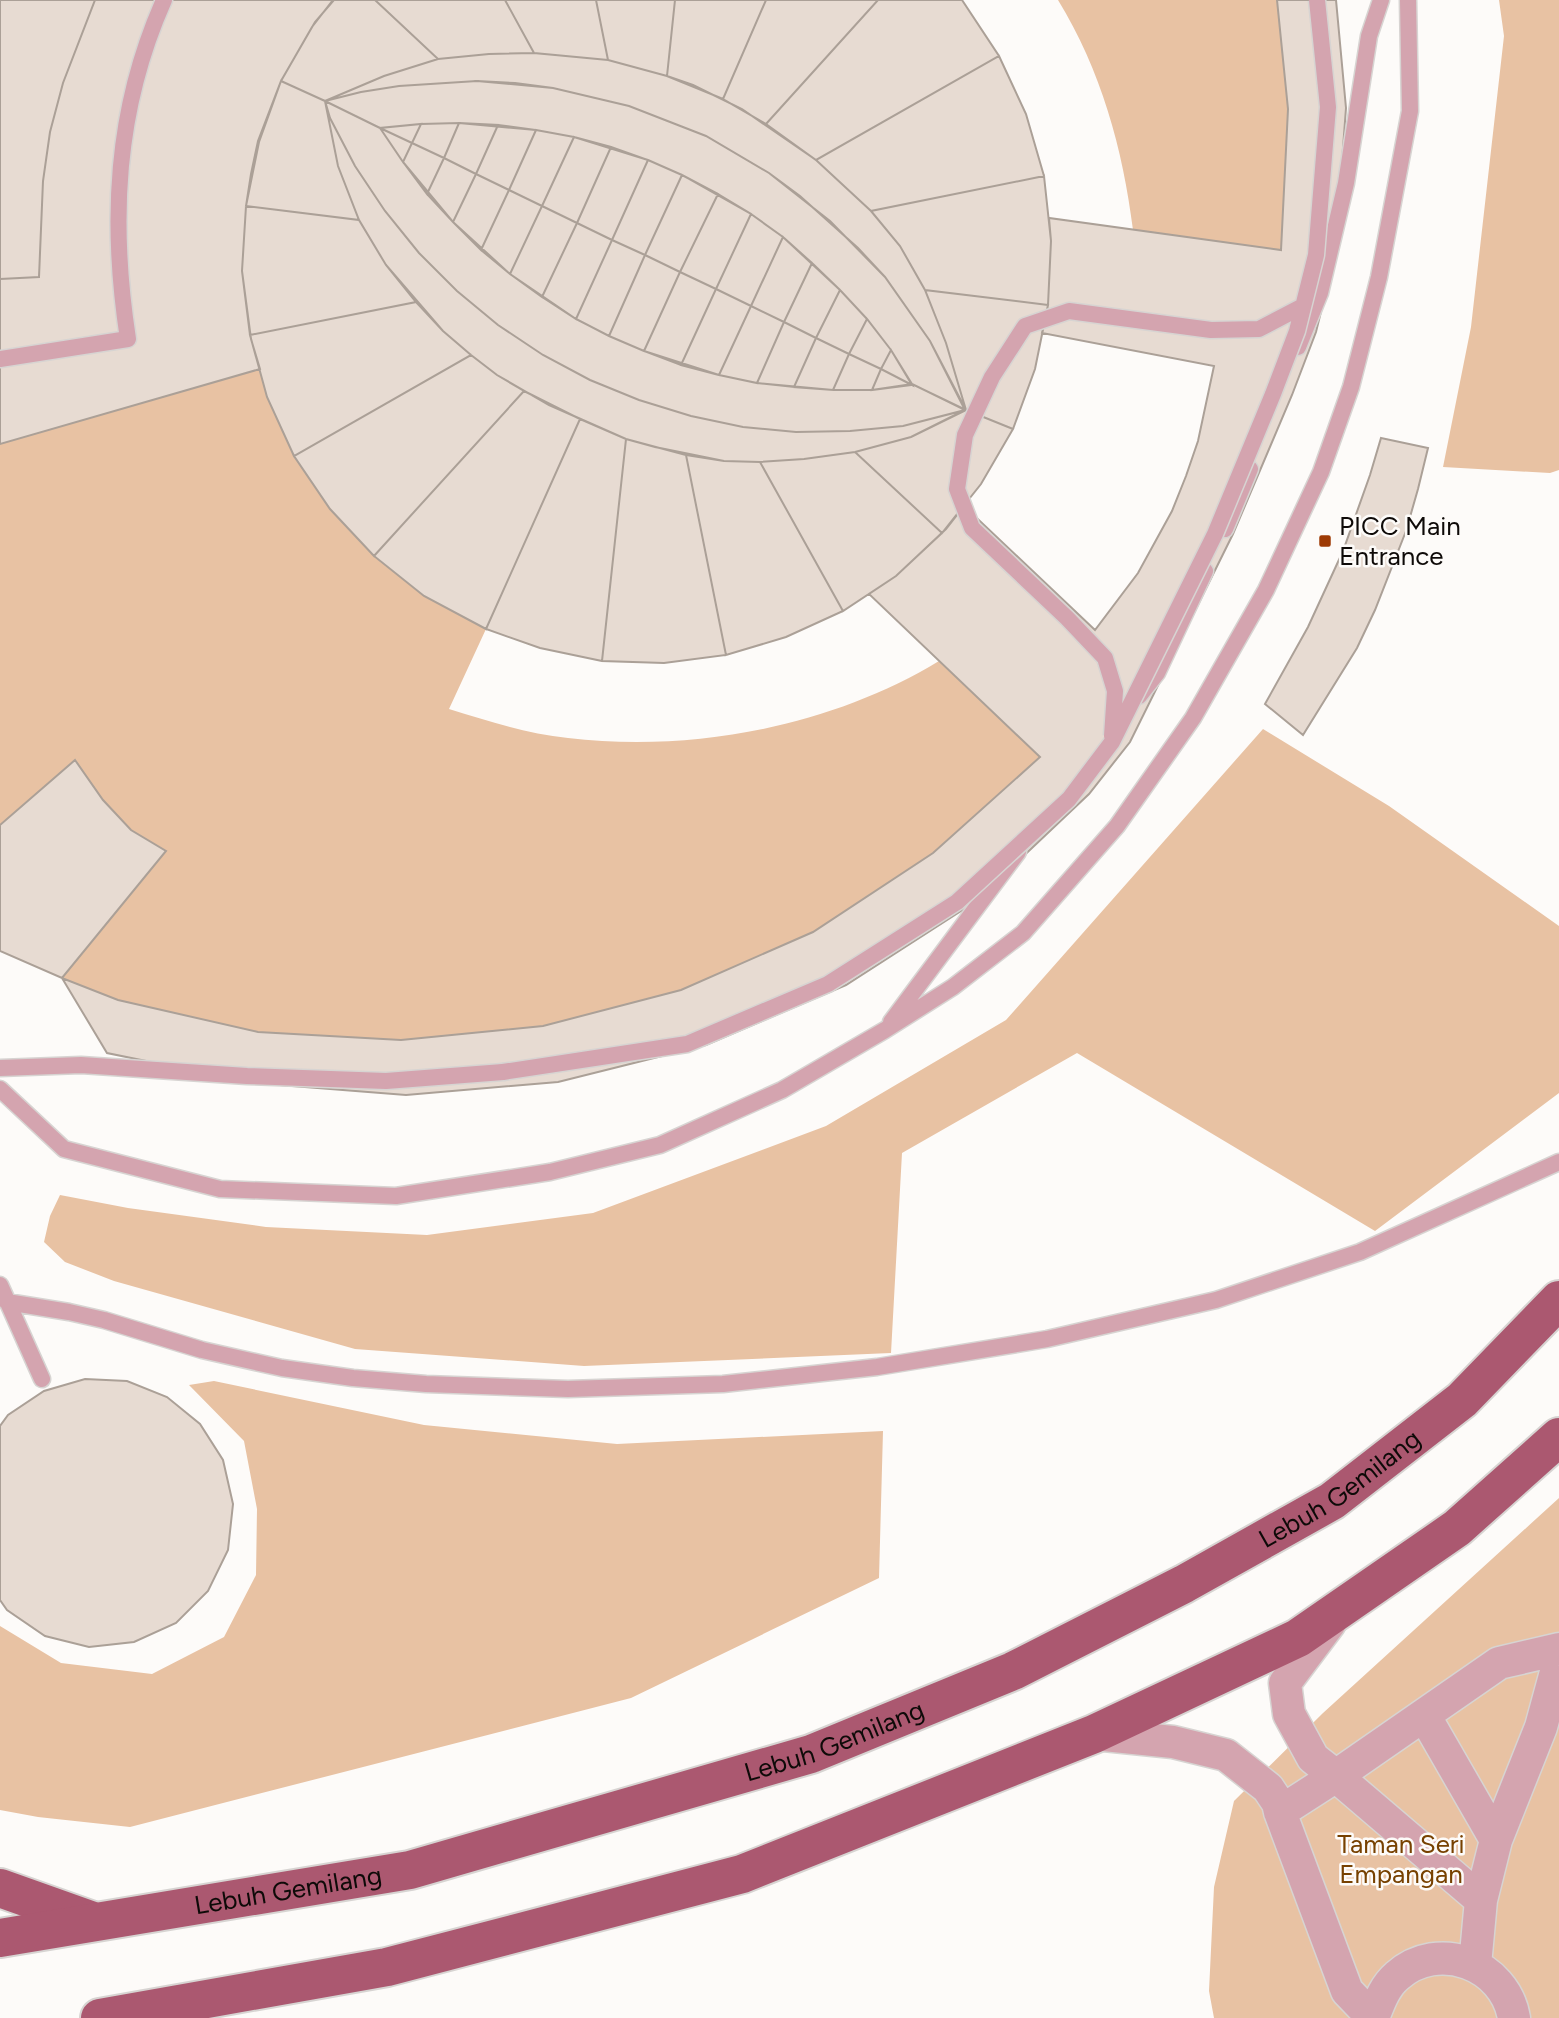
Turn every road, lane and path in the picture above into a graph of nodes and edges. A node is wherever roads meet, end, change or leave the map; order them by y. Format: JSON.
{"nodes":[{"id":1,"x":164,"y":0,"type":"edge"},
{"id":2,"x":1317,"y":0,"type":"edge"},
{"id":3,"x":1381,"y":0,"type":"edge"},
{"id":4,"x":1408,"y":0,"type":"edge"},
{"id":5,"x":1303,"y":306,"type":"junction"},
{"id":6,"x":0,"y":359,"type":"edge"},
{"id":7,"x":1112,"y":742,"type":"junction"},
{"id":8,"x":886,"y":1030,"type":"junction"},
{"id":9,"x":0,"y":1068,"type":"edge"},
{"id":10,"x":0,"y":1089,"type":"edge"},
{"id":11,"x":1559,"y":1162,"type":"edge"},
{"id":12,"x":0,"y":1285,"type":"edge"},
{"id":13,"x":1559,"y":1300,"type":"edge"},
{"id":14,"x":8,"y":1302,"type":"junction"},
{"id":15,"x":42,"y":1379,"type":"dead end"},
{"id":16,"x":1559,"y":1437,"type":"edge"},
{"id":17,"x":1341,"y":1608,"type":"junction"},
{"id":18,"x":1559,"y":1649,"type":"edge"},
{"id":19,"x":1559,"y":1661,"type":"edge"},
{"id":20,"x":1424,"y":1715,"type":"junction"},
{"id":21,"x":1094,"y":1734,"type":"junction"},
{"id":22,"x":1336,"y":1776,"type":"junction"},
{"id":23,"x":1280,"y":1812,"type":"junction"},
{"id":24,"x":1496,"y":1840,"type":"junction"},
{"id":25,"x":0,"y":1888,"type":"edge"},
{"id":26,"x":1481,"y":1900,"type":"junction"},
{"id":27,"x":96,"y":1922,"type":"junction"},
{"id":28,"x":0,"y":1938,"type":"edge"},
{"id":29,"x":1475,"y":1965,"type":"junction"},
{"id":30,"x":109,"y":2017,"type":"edge"},
{"id":31,"x":1373,"y":2018,"type":"edge"},
{"id":32,"x":1514,"y":2018,"type":"edge"}],
"edges":[{"from":1,"to":6,"type":"lane"},
{"from":2,"to":5,"type":"lane","bridge":true},
{"from":3,"to":8,"type":"lane"},
{"from":4,"to":8,"type":"lane"},
{"from":5,"to":7,"type":"lane","bridge":true},
{"from":5,"to":7,"type":"lane","bridge":true},
{"from":7,"to":9,"type":"lane","bridge":true},
{"from":8,"to":10,"type":"lane"},
{"from":11,"to":14,"type":"lane"},
{"from":12,"to":14,"type":"lane"},
{"from":13,"to":27,"type":"main road","name":"Lebuh Gemilang"},
{"from":14,"to":15,"type":"lane"},
{"from":16,"to":17,"type":"main road"},
{"from":17,"to":21,"type":"main road"},
{"from":17,"to":22,"type":"street"},
{"from":18,"to":20,"type":"street"},
{"from":19,"to":24,"type":"street"},
{"from":20,"to":22,"type":"street"},
{"from":20,"to":24,"type":"street"},
{"from":21,"to":23,"type":"street"},
{"from":21,"to":30,"type":"main road"},
{"from":22,"to":23,"type":"street"},
{"from":22,"to":26,"type":"street"},
{"from":23,"to":31,"type":"street"},
{"from":24,"to":26,"type":"street"},
{"from":25,"to":27,"type":"main road"},
{"from":26,"to":29,"type":"street"},
{"from":27,"to":28,"type":"main road","name":"Lebuh Gemilang"},
{"from":29,"to":31,"type":"street"},
{"from":29,"to":32,"type":"street"}]}
